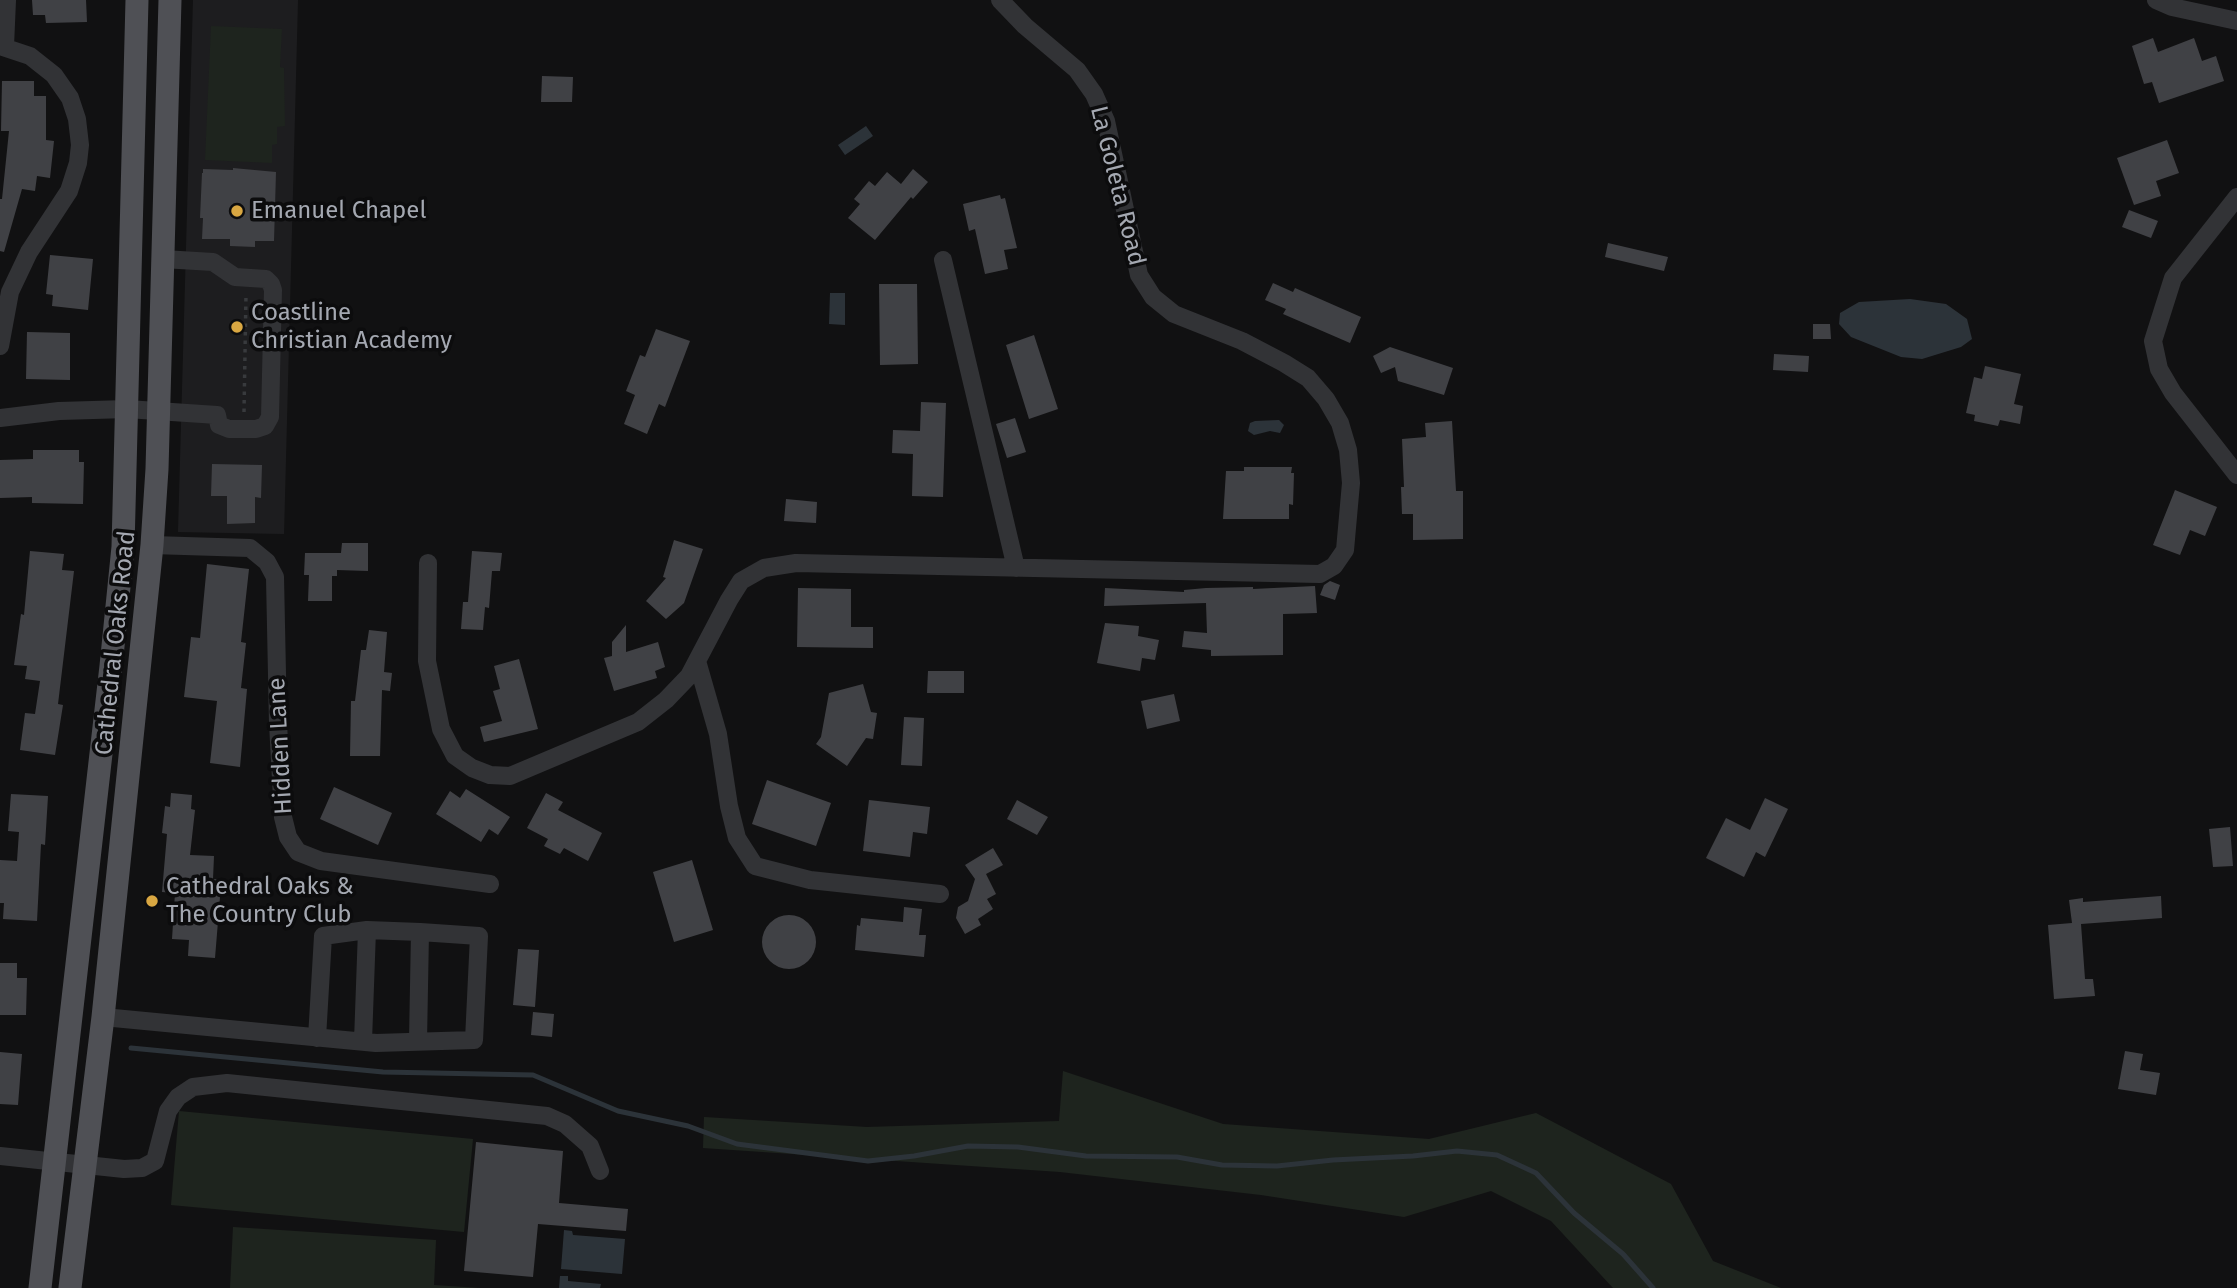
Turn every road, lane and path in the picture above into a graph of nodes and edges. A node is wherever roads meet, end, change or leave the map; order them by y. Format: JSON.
{"nodes":[{"id":1,"x":6,"y":0,"type":"edge"},
{"id":2,"x":137,"y":0,"type":"edge"},
{"id":3,"x":170,"y":0,"type":"edge"},
{"id":4,"x":1000,"y":0,"type":"edge"},
{"id":5,"x":2156,"y":0,"type":"edge"},
{"id":6,"x":2237,"y":21,"type":"edge"},
{"id":7,"x":2,"y":46,"type":"edge"},
{"id":8,"x":2237,"y":197,"type":"edge"},
{"id":9,"x":163,"y":260,"type":"junction"},
{"id":10,"x":943,"y":260,"type":"dead end"},
{"id":11,"x":246,"y":278,"type":"junction"},
{"id":12,"x":0,"y":346,"type":"edge"},
{"id":13,"x":127,"y":409,"type":"junction"},
{"id":14,"x":159,"y":410,"type":"junction"},
{"id":15,"x":1,"y":412,"type":"edge"},
{"id":16,"x":244,"y":421,"type":"dead end"},
{"id":17,"x":2237,"y":475,"type":"edge"},
{"id":18,"x":152,"y":545,"type":"junction"},
{"id":19,"x":428,"y":563,"type":"dead end"},
{"id":20,"x":1016,"y":568,"type":"junction"},
{"id":21,"x":697,"y":661,"type":"junction"},
{"id":22,"x":490,"y":884,"type":"dead end"},
{"id":23,"x":940,"y":894,"type":"dead end"},
{"id":24,"x":368,"y":930,"type":"junction"},
{"id":25,"x":419,"y":932,"type":"junction"},
{"id":26,"x":103,"y":1017,"type":"junction"},
{"id":27,"x":317,"y":1038,"type":"junction"},
{"id":28,"x":363,"y":1041,"type":"junction"},
{"id":29,"x":418,"y":1041,"type":"junction"},
{"id":30,"x":0,"y":1156,"type":"edge"},
{"id":31,"x":54,"y":1161,"type":"junction"},
{"id":32,"x":86,"y":1166,"type":"junction"},
{"id":33,"x":600,"y":1171,"type":"dead end"},
{"id":34,"x":40,"y":1288,"type":"edge"},
{"id":35,"x":70,"y":1288,"type":"edge"}],
"edges":[{"from":1,"to":7,"type":"street"},
{"from":2,"to":13,"type":"main road","name":"Cathedral Oaks Road"},
{"from":3,"to":9,"type":"main road","name":"Cathedral Oaks Road"},
{"from":4,"to":20,"type":"street","name":"La Goleta Road"},
{"from":5,"to":6,"type":"street"},
{"from":7,"to":12,"type":"street"},
{"from":8,"to":17,"type":"street"},
{"from":9,"to":11,"type":"street"},
{"from":9,"to":14,"type":"main road","name":"Cathedral Oaks Road"},
{"from":10,"to":20,"type":"street"},
{"from":11,"to":14,"type":"street"},
{"from":11,"to":16,"type":"path"},
{"from":13,"to":14,"type":"street"},
{"from":13,"to":15,"type":"street"},
{"from":13,"to":31,"type":"main road","name":"Cathedral Oaks Road"},
{"from":14,"to":18,"type":"main road","name":"Cathedral Oaks Road"},
{"from":18,"to":22,"type":"street","name":"Hidden Lane"},
{"from":18,"to":26,"type":"main road","name":"Cathedral Oaks Road"},
{"from":19,"to":21,"type":"street","name":"La Goleta Road"},
{"from":20,"to":21,"type":"street","name":"La Goleta Road"},
{"from":21,"to":23,"type":"street"},
{"from":24,"to":25,"type":"street"},
{"from":24,"to":27,"type":"street"},
{"from":24,"to":28,"type":"street"},
{"from":25,"to":29,"type":"street"},
{"from":25,"to":29,"type":"street"},
{"from":26,"to":27,"type":"street"},
{"from":26,"to":32,"type":"main road","name":"Cathedral Oaks Road"},
{"from":27,"to":28,"type":"street"},
{"from":28,"to":29,"type":"street"},
{"from":30,"to":31,"type":"street"},
{"from":31,"to":32,"type":"street"},
{"from":31,"to":34,"type":"main road","name":"Cathedral Oaks Road"},
{"from":32,"to":33,"type":"street"},
{"from":32,"to":35,"type":"main road","name":"Cathedral Oaks Road"}]}
